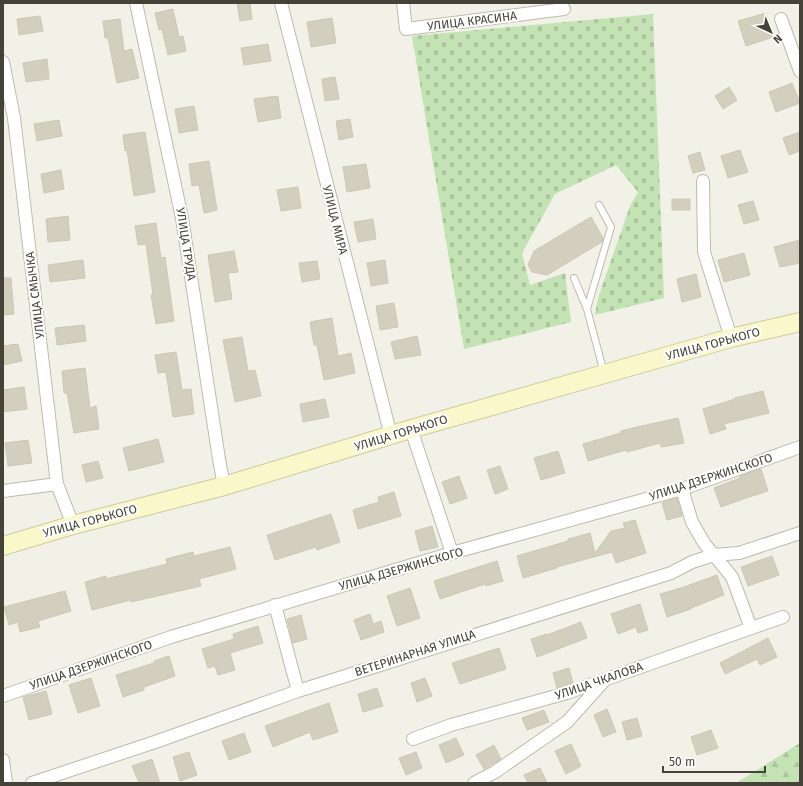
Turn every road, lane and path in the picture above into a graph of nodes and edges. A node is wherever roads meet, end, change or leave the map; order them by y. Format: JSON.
{"nodes":[{"id":1,"x":136,"y":3,"type":"edge"},
{"id":2,"x":281,"y":3,"type":"edge"},
{"id":3,"x":403,"y":3,"type":"edge"},
{"id":4,"x":564,"y":9,"type":"dead end"},
{"id":5,"x":781,"y":19,"type":"dead end"},
{"id":6,"x":3,"y":62,"type":"edge"},
{"id":7,"x":800,"y":71,"type":"edge"},
{"id":8,"x":704,"y":181,"type":"dead end"},
{"id":9,"x":599,"y":205,"type":"dead end"},
{"id":10,"x":574,"y":278,"type":"dead end"},
{"id":11,"x":587,"y":309,"type":"junction"},
{"id":12,"x":800,"y":322,"type":"edge"},
{"id":13,"x":731,"y":338,"type":"junction"},
{"id":14,"x":605,"y":374,"type":"junction"},
{"id":15,"x":412,"y":428,"type":"junction"},
{"id":16,"x":391,"y":436,"type":"junction"},
{"id":17,"x":800,"y":447,"type":"edge"},
{"id":18,"x":57,"y":484,"type":"junction"},
{"id":19,"x":224,"y":486,"type":"junction"},
{"id":20,"x":682,"y":489,"type":"junction"},
{"id":21,"x":3,"y":491,"type":"edge"},
{"id":22,"x":73,"y":525,"type":"junction"},
{"id":23,"x":800,"y":533,"type":"edge"},
{"id":24,"x":3,"y":546,"type":"edge"},
{"id":25,"x":452,"y":553,"type":"junction"},
{"id":26,"x":714,"y":555,"type":"junction"},
{"id":27,"x":275,"y":605,"type":"junction"},
{"id":28,"x":783,"y":617,"type":"dead end"},
{"id":29,"x":751,"y":628,"type":"junction"},
{"id":30,"x":605,"y":680,"type":"junction"},
{"id":31,"x":298,"y":691,"type":"junction"},
{"id":32,"x":3,"y":696,"type":"edge"},
{"id":33,"x":414,"y":739,"type":"dead end"},
{"id":34,"x":3,"y":760,"type":"edge"},
{"id":35,"x":6,"y":783,"type":"edge"},
{"id":36,"x":32,"y":783,"type":"edge"},
{"id":37,"x":474,"y":783,"type":"edge"}],
"edges":[{"from":1,"to":19,"type":"street","name":"УЛИЦА ТРУДА"},
{"from":2,"to":16,"type":"street","name":"УЛИЦА МИРА"},
{"from":3,"to":4,"type":"street","name":"УЛИЦА КРАСИНА"},
{"from":5,"to":7,"type":"street"},
{"from":6,"to":18,"type":"street","name":"УЛИЦА СМЫЧКА"},
{"from":8,"to":13,"type":"street"},
{"from":9,"to":11,"type":"lane"},
{"from":10,"to":11,"type":"lane"},
{"from":11,"to":14,"type":"lane"},
{"from":12,"to":13,"type":"main road","name":"УЛИЦА ГОРЬКОГО"},
{"from":13,"to":14,"type":"main road","name":"УЛИЦА ГОРЬКОГО"},
{"from":14,"to":15,"type":"main road","name":"УЛИЦА ГОРЬКОГО"},
{"from":15,"to":16,"type":"main road","name":"УЛИЦА ГОРЬКОГО"},
{"from":15,"to":25,"type":"street"},
{"from":16,"to":19,"type":"main road","name":"УЛИЦА ГОРЬКОГО"},
{"from":17,"to":20,"type":"street","name":"УЛИЦА ДЗЕРЖИНСКОГО"},
{"from":18,"to":21,"type":"street"},
{"from":18,"to":22,"type":"street","name":"УЛИЦА СМЫЧКА"},
{"from":19,"to":22,"type":"main road","name":"УЛИЦА ГОРЬКОГО"},
{"from":20,"to":25,"type":"street","name":"УЛИЦА ДЗЕРЖИНСКОГО"},
{"from":20,"to":26,"type":"street"},
{"from":22,"to":24,"type":"main road","name":"УЛИЦА ГОРЬКОГО"},
{"from":23,"to":26,"type":"street","name":"ВЕТЕРИНАРНАЯ УЛИЦА"},
{"from":25,"to":27,"type":"street","name":"УЛИЦА ДЗЕРЖИНСКОГО"},
{"from":26,"to":29,"type":"street"},
{"from":26,"to":31,"type":"street","name":"ВЕТЕРИНАРНАЯ УЛИЦА"},
{"from":27,"to":31,"type":"street"},
{"from":27,"to":32,"type":"street","name":"УЛИЦА ДЗЕРЖИНСКОГО"},
{"from":28,"to":29,"type":"street","name":"УЛИЦА ЧКАЛОВА"},
{"from":29,"to":30,"type":"street","name":"УЛИЦА ЧКАЛОВА"},
{"from":30,"to":33,"type":"street","name":"УЛИЦА ЧКАЛОВА"},
{"from":30,"to":37,"type":"street"},
{"from":31,"to":36,"type":"street","name":"ВЕТЕРИНАРНАЯ УЛИЦА"},
{"from":34,"to":35,"type":"street"}]}
